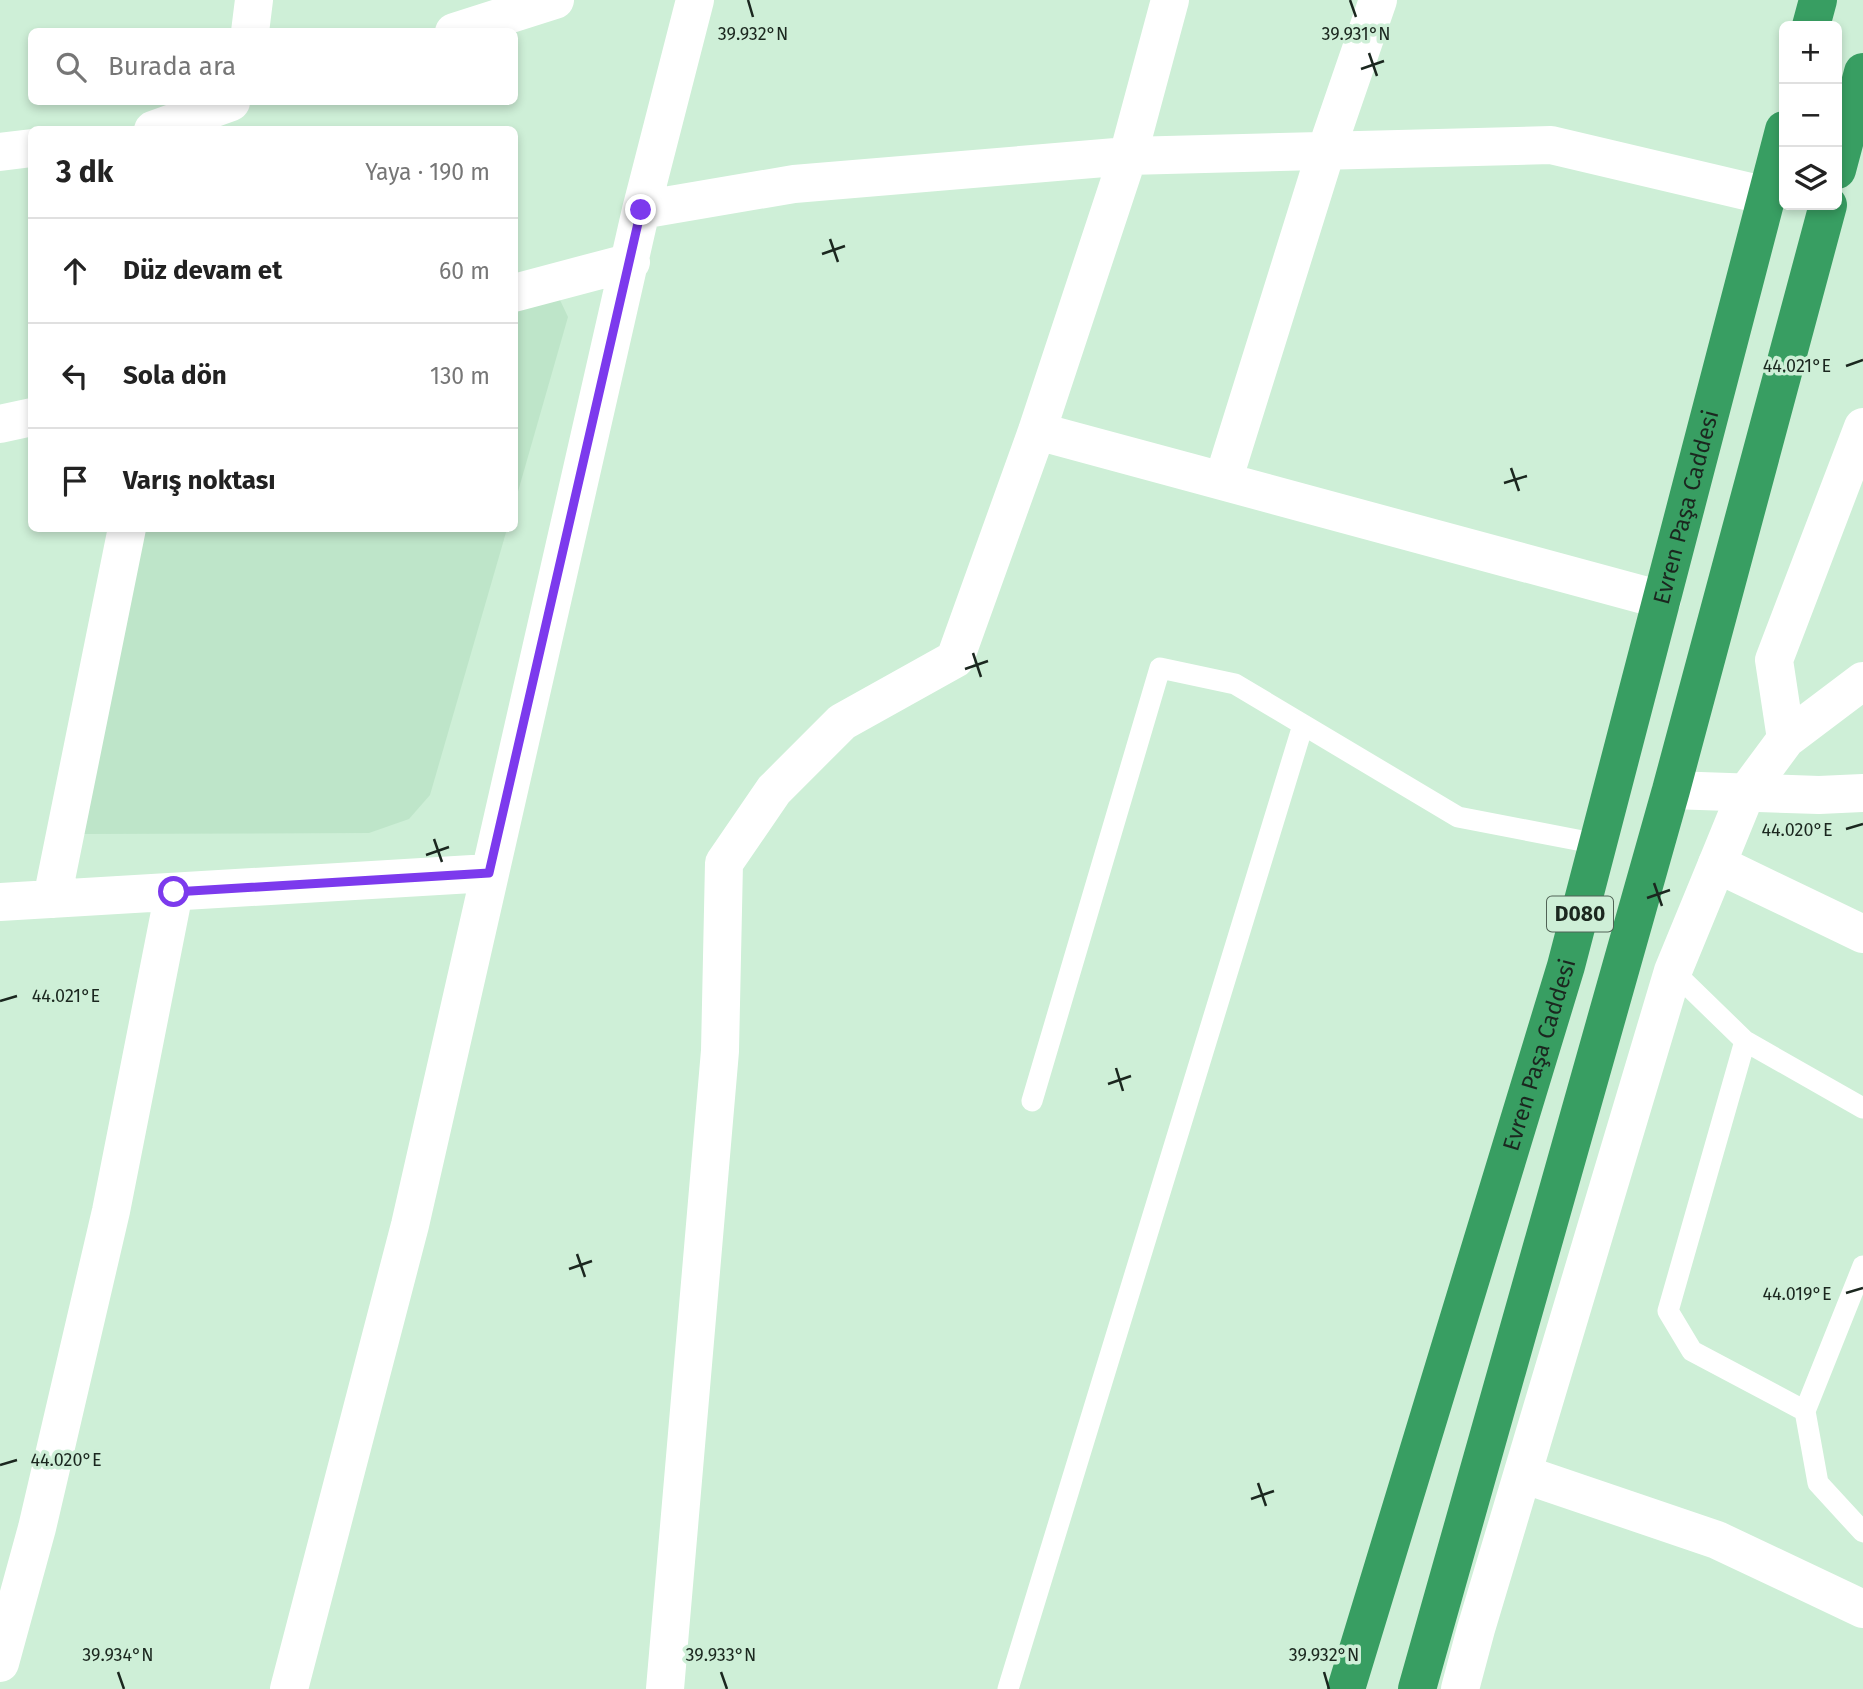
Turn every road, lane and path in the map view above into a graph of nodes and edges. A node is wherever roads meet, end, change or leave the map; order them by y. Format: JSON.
{"nodes":[{"id":1,"x":254,"y":0,"type":"edge"},
{"id":2,"x":555,"y":0,"type":"edge"},
{"id":3,"x":695,"y":0,"type":"edge"},
{"id":4,"x":1170,"y":0,"type":"edge"},
{"id":5,"x":1378,"y":0,"type":"edge"},
{"id":6,"x":1818,"y":0,"type":"edge"},
{"id":7,"x":1812,"y":21,"type":"edge"},
{"id":8,"x":250,"y":28,"type":"edge"},
{"id":9,"x":467,"y":28,"type":"edge"},
{"id":10,"x":1863,"y":72,"type":"edge"},
{"id":11,"x":223,"y":105,"type":"edge"},
{"id":12,"x":164,"y":126,"type":"edge"},
{"id":13,"x":1780,"y":147,"type":"edge"},
{"id":14,"x":28,"y":148,"type":"edge"},
{"id":15,"x":1326,"y":151,"type":"junction"},
{"id":16,"x":1842,"y":151,"type":"edge"},
{"id":17,"x":0,"y":152,"type":"edge"},
{"id":18,"x":1128,"y":156,"type":"junction"},
{"id":19,"x":1767,"y":196,"type":"junction"},
{"id":20,"x":641,"y":210,"type":"junction"},
{"id":21,"x":1827,"y":210,"type":"edge"},
{"id":22,"x":631,"y":262,"type":"junction"},
{"id":23,"x":518,"y":292,"type":"edge"},
{"id":24,"x":28,"y":418,"type":"edge"},
{"id":25,"x":0,"y":424,"type":"edge"},
{"id":26,"x":1863,"y":427,"type":"edge"},
{"id":27,"x":1037,"y":431,"type":"junction"},
{"id":28,"x":1223,"y":481,"type":"junction"},
{"id":29,"x":126,"y":532,"type":"edge"},
{"id":30,"x":1662,"y":600,"type":"junction"},
{"id":31,"x":1863,"y":681,"type":"edge"},
{"id":32,"x":1303,"y":725,"type":"junction"},
{"id":33,"x":1786,"y":740,"type":"junction"},
{"id":34,"x":1671,"y":790,"type":"junction"},
{"id":35,"x":1746,"y":793,"type":"junction"},
{"id":36,"x":1863,"y":793,"type":"edge"},
{"id":37,"x":1598,"y":844,"type":"junction"},
{"id":38,"x":1717,"y":864,"type":"junction"},
{"id":39,"x":489,"y":873,"type":"junction"},
{"id":40,"x":174,"y":892,"type":"junction"},
{"id":41,"x":52,"y":899,"type":"junction"},
{"id":42,"x":0,"y":902,"type":"edge"},
{"id":43,"x":1863,"y":934,"type":"edge"},
{"id":44,"x":1673,"y":971,"type":"junction"},
{"id":45,"x":1745,"y":1041,"type":"junction"},
{"id":46,"x":1031,"y":1101,"type":"dead end"},
{"id":47,"x":1863,"y":1108,"type":"edge"},
{"id":48,"x":1863,"y":1266,"type":"edge"},
{"id":49,"x":1805,"y":1411,"type":"junction"},
{"id":50,"x":1523,"y":1474,"type":"junction"},
{"id":51,"x":1863,"y":1532,"type":"edge"},
{"id":52,"x":1863,"y":1609,"type":"edge"},
{"id":53,"x":0,"y":1662,"type":"edge"},
{"id":54,"x":289,"y":1689,"type":"edge"},
{"id":55,"x":665,"y":1689,"type":"edge"},
{"id":56,"x":1009,"y":1689,"type":"edge"},
{"id":57,"x":1346,"y":1689,"type":"edge"},
{"id":58,"x":1418,"y":1689,"type":"edge"},
{"id":59,"x":1460,"y":1689,"type":"edge"}],
"edges":[{"from":1,"to":8,"type":"street"},
{"from":2,"to":9,"type":"street"},
{"from":3,"to":20,"type":"street"},
{"from":4,"to":18,"type":"street"},
{"from":5,"to":15,"type":"street"},
{"from":6,"to":7,"type":"highway"},
{"from":10,"to":16,"type":"highway"},
{"from":11,"to":12,"type":"street"},
{"from":13,"to":19,"type":"highway","name":"Evren Paşa Caddesi","number":"D080"},
{"from":14,"to":17,"type":"street"},
{"from":15,"to":18,"type":"street"},
{"from":15,"to":19,"type":"street"},
{"from":15,"to":28,"type":"street"},
{"from":18,"to":20,"type":"street"},
{"from":18,"to":27,"type":"street"},
{"from":19,"to":30,"type":"highway","name":"Evren Paşa Caddesi","number":"D080"},
{"from":20,"to":22,"type":"street"},
{"from":21,"to":34,"type":"highway","number":"D080"},
{"from":22,"to":23,"type":"street"},
{"from":22,"to":39,"type":"street"},
{"from":24,"to":25,"type":"street"},
{"from":26,"to":33,"type":"street"},
{"from":27,"to":28,"type":"street"},
{"from":27,"to":55,"type":"street"},
{"from":28,"to":30,"type":"street"},
{"from":29,"to":41,"type":"street"},
{"from":30,"to":37,"type":"highway","name":"Evren Paşa Caddesi","number":"D080"},
{"from":31,"to":33,"type":"street"},
{"from":32,"to":37,"type":"lane"},
{"from":32,"to":46,"type":"lane"},
{"from":32,"to":56,"type":"lane"},
{"from":33,"to":35,"type":"street"},
{"from":34,"to":35,"type":"street"},
{"from":34,"to":58,"type":"highway","number":"D080"},
{"from":35,"to":36,"type":"street"},
{"from":35,"to":38,"type":"street"},
{"from":37,"to":57,"type":"highway","name":"Evren Paşa Caddesi","number":"D080"},
{"from":38,"to":43,"type":"street"},
{"from":38,"to":44,"type":"street"},
{"from":39,"to":40,"type":"street"},
{"from":39,"to":54,"type":"street"},
{"from":40,"to":41,"type":"street"},
{"from":40,"to":53,"type":"street"},
{"from":41,"to":42,"type":"street"},
{"from":44,"to":45,"type":"lane"},
{"from":44,"to":50,"type":"street"},
{"from":45,"to":47,"type":"lane"},
{"from":45,"to":49,"type":"lane"},
{"from":48,"to":49,"type":"lane"},
{"from":49,"to":51,"type":"lane"},
{"from":50,"to":52,"type":"street"},
{"from":50,"to":59,"type":"street"}]}
